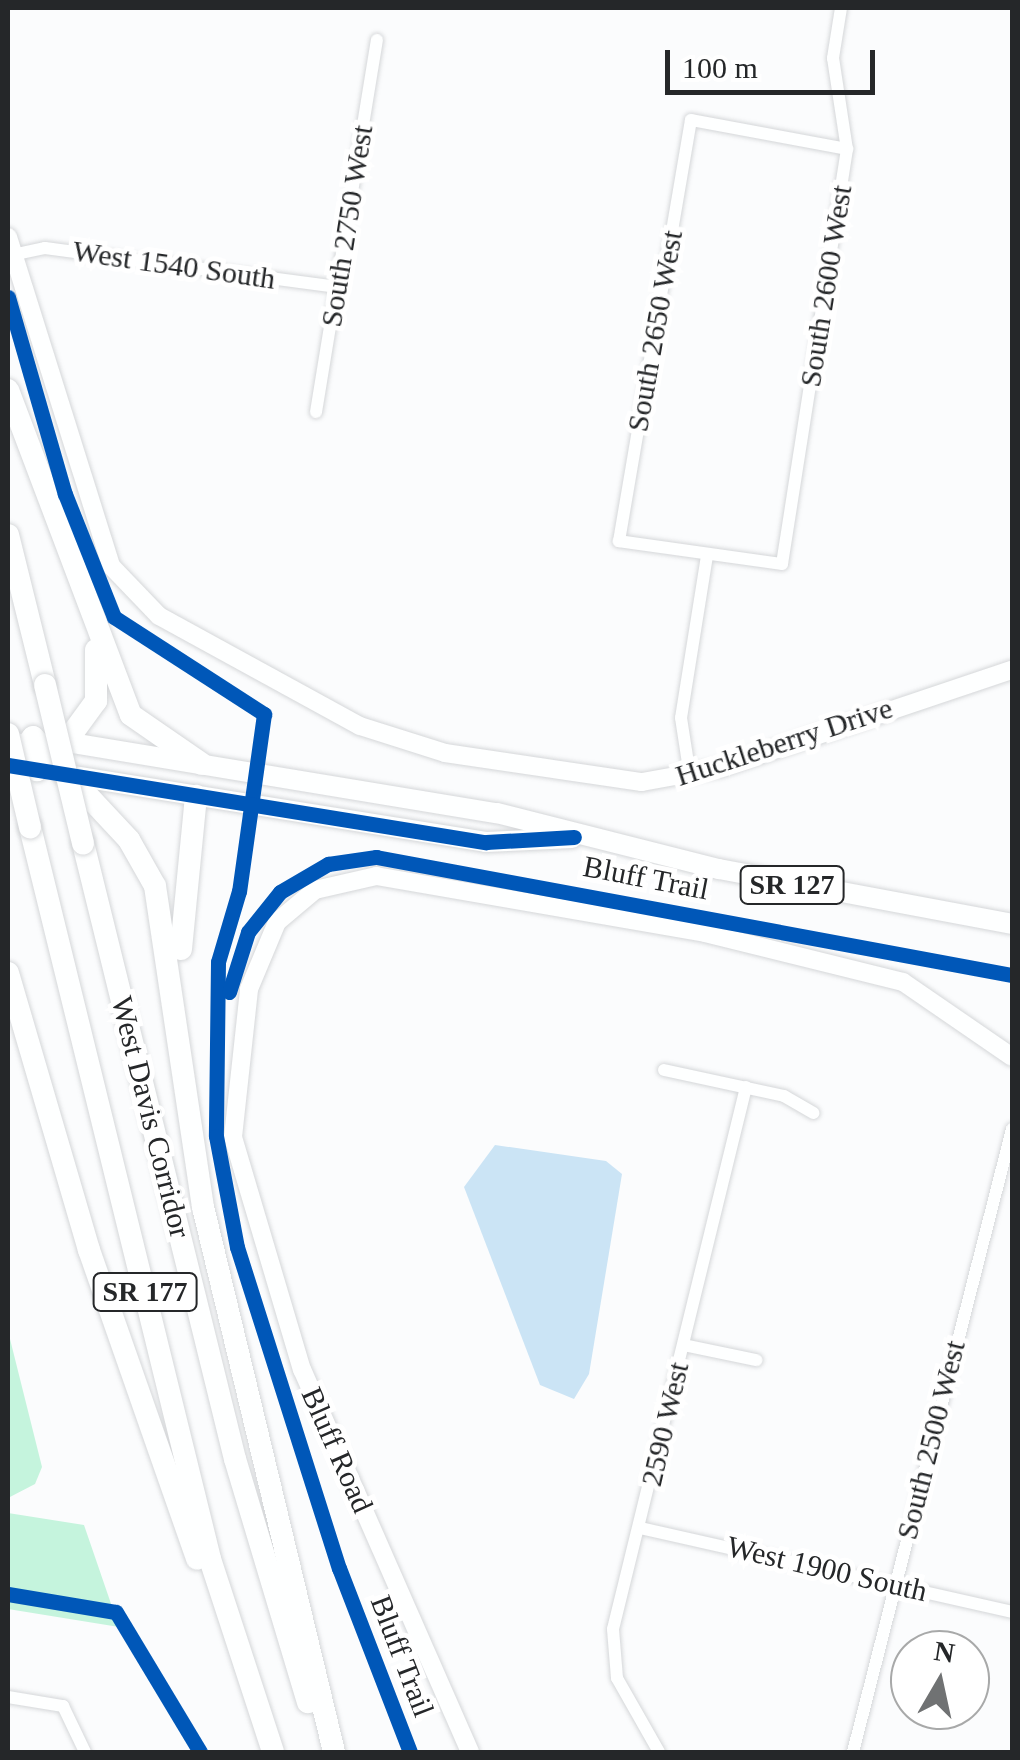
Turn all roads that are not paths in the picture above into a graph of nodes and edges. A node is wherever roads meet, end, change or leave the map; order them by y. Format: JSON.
{"nodes":[{"id":1,"x":841,"y":8,"type":"edge"},
{"id":2,"x":377,"y":40,"type":"dead end"},
{"id":3,"x":847,"y":149,"type":"junction"},
{"id":4,"x":10,"y":246,"type":"edge"},
{"id":5,"x":337,"y":288,"type":"junction"},
{"id":6,"x":8,"y":390,"type":"edge"},
{"id":7,"x":316,"y":412,"type":"dead end"},
{"id":8,"x":8,"y":535,"type":"edge"},
{"id":9,"x":707,"y":555,"type":"junction"},
{"id":10,"x":91,"y":627,"type":"junction"},
{"id":11,"x":1012,"y":670,"type":"edge"},
{"id":12,"x":13,"y":749,"type":"edge"},
{"id":13,"x":51,"y":756,"type":"junction"},
{"id":14,"x":202,"y":764,"type":"junction"},
{"id":15,"x":68,"y":775,"type":"junction"},
{"id":16,"x":690,"y":776,"type":"junction"},
{"id":17,"x":196,"y":796,"type":"junction"},
{"id":18,"x":574,"y":837,"type":"junction"},
{"id":19,"x":1012,"y":924,"type":"edge"},
{"id":20,"x":8,"y":973,"type":"edge"},
{"id":21,"x":180,"y":1043,"type":"junction"},
{"id":22,"x":1012,"y":1057,"type":"edge"},
{"id":23,"x":664,"y":1070,"type":"dead end"},
{"id":24,"x":746,"y":1087,"type":"junction"},
{"id":25,"x":814,"y":1113,"type":"dead end"},
{"id":26,"x":1012,"y":1129,"type":"edge"},
{"id":27,"x":684,"y":1345,"type":"junction"},
{"id":28,"x":756,"y":1360,"type":"dead end"},
{"id":29,"x":640,"y":1528,"type":"junction"},
{"id":30,"x":894,"y":1584,"type":"junction"},
{"id":31,"x":1012,"y":1612,"type":"edge"},
{"id":32,"x":8,"y":1697,"type":"edge"},
{"id":33,"x":85,"y":1752,"type":"edge"},
{"id":34,"x":269,"y":1752,"type":"edge"},
{"id":35,"x":325,"y":1752,"type":"edge"},
{"id":36,"x":334,"y":1752,"type":"edge"},
{"id":37,"x":470,"y":1752,"type":"edge"},
{"id":38,"x":659,"y":1752,"type":"edge"},
{"id":39,"x":854,"y":1752,"type":"edge"}],
"edges":[{"from":1,"to":3,"type":"street","name":"South 2600 West"},
{"from":2,"to":5,"type":"street","name":"South 2750 West"},
{"from":3,"to":9,"type":"street","name":"South 2600 West"},
{"from":3,"to":9,"type":"street","name":"South 2650 West"},
{"from":4,"to":5,"type":"street","name":"West 1540 South"},
{"from":4,"to":16,"type":"street","name":"Huckleberry Drive"},
{"from":5,"to":7,"type":"street","name":"South 2750 West"},
{"from":6,"to":10,"type":"highway"},
{"from":8,"to":35,"type":"highway","name":"West Davis Corridor","number":"SR 177","bridge":true},
{"from":9,"to":16,"type":"street"},
{"from":10,"to":13,"type":"highway"},
{"from":10,"to":14,"type":"highway"},
{"from":11,"to":16,"type":"street","name":"Huckleberry Drive"},
{"from":12,"to":13,"type":"highway"},
{"from":12,"to":13,"type":"main road","number":"SR 127"},
{"from":12,"to":34,"type":"highway","name":"West Davis Corridor","number":"SR 177","bridge":true},
{"from":13,"to":14,"type":"main road","number":"SR 127"},
{"from":13,"to":15,"type":"highway"},
{"from":14,"to":18,"type":"main road","number":"SR 127"},
{"from":15,"to":17,"type":"main road","number":"SR 127"},
{"from":15,"to":21,"type":"highway"},
{"from":17,"to":18,"type":"main road","number":"SR 127"},
{"from":17,"to":21,"type":"highway"},
{"from":18,"to":19,"type":"main road","number":"SR 127"},
{"from":20,"to":34,"type":"highway"},
{"from":21,"to":36,"type":"highway"},
{"from":22,"to":37,"type":"street","name":"Bluff Road"},
{"from":23,"to":24,"type":"street"},
{"from":24,"to":25,"type":"street"},
{"from":24,"to":27,"type":"street","name":"2590 West"},
{"from":26,"to":30,"type":"street","name":"South 2500 West"},
{"from":27,"to":28,"type":"street"},
{"from":27,"to":29,"type":"street","name":"2590 West"},
{"from":29,"to":30,"type":"street","name":"West 1900 South"},
{"from":29,"to":38,"type":"street","name":"2590 West"},
{"from":30,"to":31,"type":"street","name":"West 1900 South"},
{"from":30,"to":39,"type":"street","name":"South 2500 West"},
{"from":32,"to":33,"type":"street"}]}
